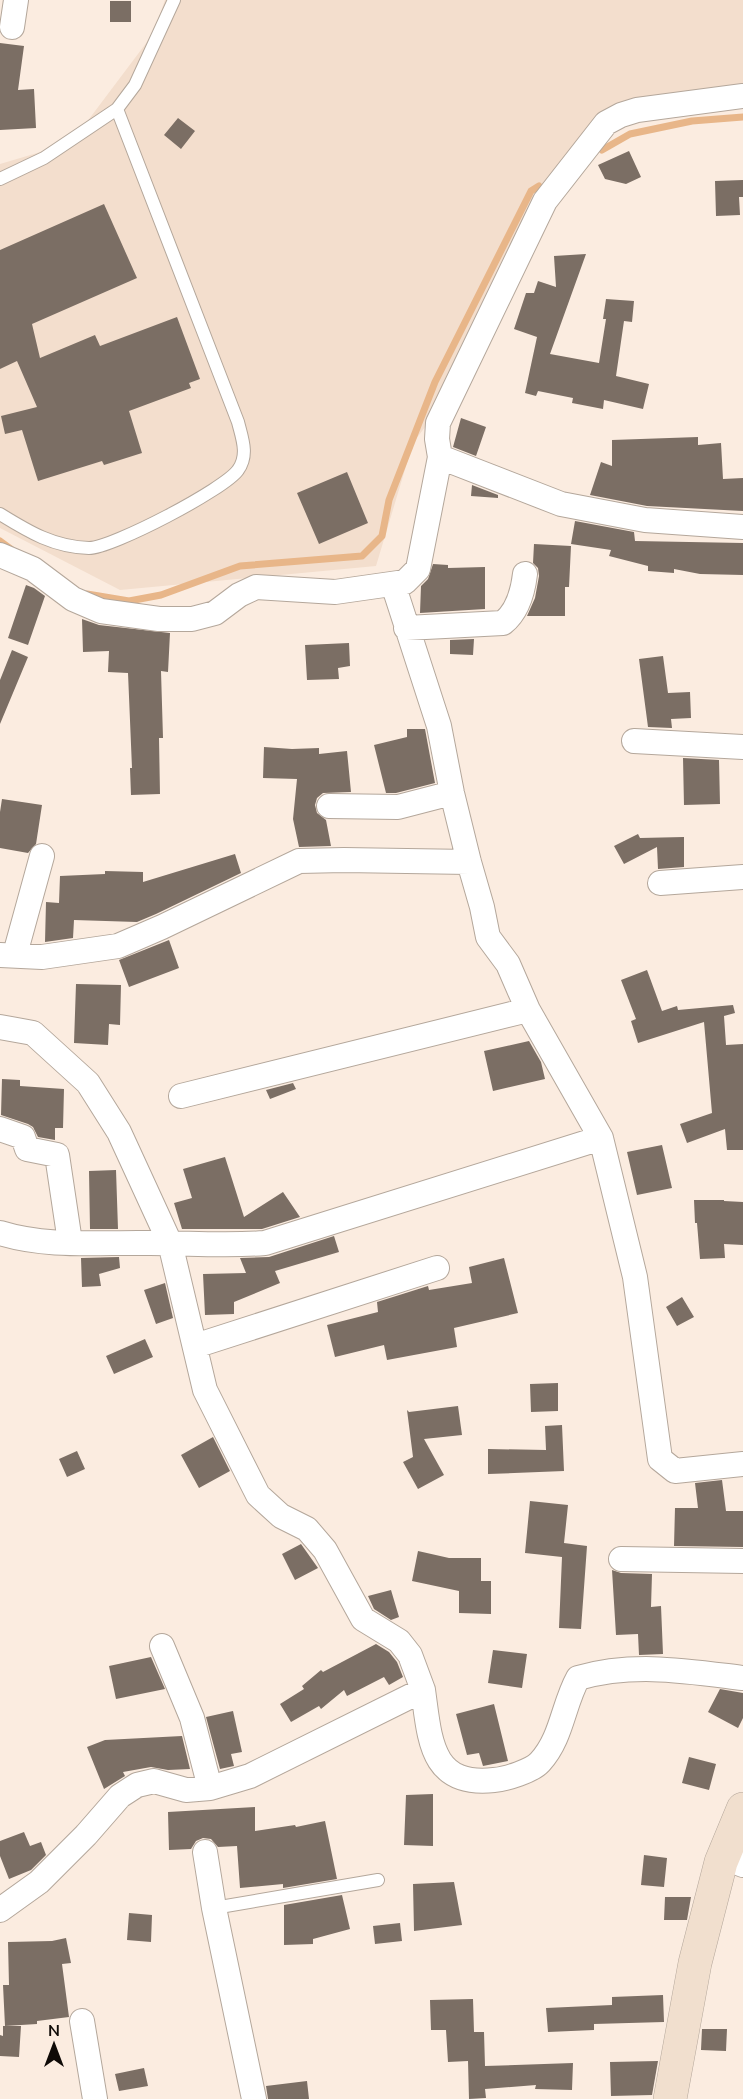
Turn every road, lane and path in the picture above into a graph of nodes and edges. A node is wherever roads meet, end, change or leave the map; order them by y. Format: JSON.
{"nodes":[{"id":1,"x":16,"y":0,"type":"edge"},
{"id":2,"x":174,"y":0,"type":"edge"},
{"id":3,"x":12,"y":27,"type":"dead end"},
{"id":4,"x":743,"y":96,"type":"edge"},
{"id":5,"x":117,"y":109,"type":"junction"},
{"id":6,"x":0,"y":179,"type":"edge"},
{"id":7,"x":440,"y":457,"type":"junction"},
{"id":8,"x":0,"y":514,"type":"edge"},
{"id":9,"x":743,"y":527,"type":"edge"},
{"id":10,"x":0,"y":555,"type":"edge"},
{"id":11,"x":525,"y":574,"type":"dead end"},
{"id":12,"x":393,"y":584,"type":"junction"},
{"id":13,"x":406,"y":628,"type":"junction"},
{"id":14,"x":634,"y":741,"type":"dead end"},
{"id":15,"x":743,"y":747,"type":"edge"},
{"id":16,"x":452,"y":793,"type":"junction"},
{"id":17,"x":329,"y":806,"type":"dead end"},
{"id":18,"x":42,"y":856,"type":"dead end"},
{"id":19,"x":468,"y":862,"type":"junction"},
{"id":20,"x":743,"y":877,"type":"edge"},
{"id":21,"x":660,"y":883,"type":"dead end"},
{"id":22,"x":7,"y":955,"type":"edge"},
{"id":23,"x":528,"y":1010,"type":"junction"},
{"id":24,"x":0,"y":1027,"type":"edge"},
{"id":25,"x":181,"y":1096,"type":"dead end"},
{"id":26,"x":0,"y":1129,"type":"edge"},
{"id":27,"x":601,"y":1138,"type":"junction"},
{"id":28,"x":0,"y":1233,"type":"edge"},
{"id":29,"x":70,"y":1242,"type":"junction"},
{"id":30,"x":170,"y":1243,"type":"junction"},
{"id":31,"x":437,"y":1268,"type":"dead end"},
{"id":32,"x":195,"y":1346,"type":"junction"},
{"id":33,"x":743,"y":1464,"type":"edge"},
{"id":34,"x":621,"y":1559,"type":"dead end"},
{"id":35,"x":743,"y":1561,"type":"edge"},
{"id":36,"x":162,"y":1646,"type":"dead end"},
{"id":37,"x":743,"y":1678,"type":"edge"},
{"id":38,"x":423,"y":1690,"type":"junction"},
{"id":39,"x":210,"y":1788,"type":"junction"},
{"id":40,"x":743,"y":1809,"type":"edge"},
{"id":41,"x":205,"y":1852,"type":"dead end"},
{"id":42,"x":733,"y":1861,"type":"edge"},
{"id":43,"x":378,"y":1880,"type":"dead end"},
{"id":44,"x":214,"y":1908,"type":"junction"},
{"id":45,"x":0,"y":1910,"type":"edge"},
{"id":46,"x":82,"y":2021,"type":"dead end"},
{"id":47,"x":95,"y":2099,"type":"edge"},
{"id":48,"x":254,"y":2099,"type":"edge"},
{"id":49,"x":670,"y":2099,"type":"edge"}],
"edges":[{"from":1,"to":3,"type":"street"},
{"from":2,"to":5,"type":"lane"},
{"from":4,"to":7,"type":"street"},
{"from":5,"to":6,"type":"lane"},
{"from":5,"to":8,"type":"lane"},
{"from":7,"to":9,"type":"street"},
{"from":7,"to":12,"type":"street"},
{"from":10,"to":12,"type":"street"},
{"from":11,"to":13,"type":"street"},
{"from":12,"to":13,"type":"street"},
{"from":13,"to":16,"type":"street"},
{"from":14,"to":15,"type":"street"},
{"from":16,"to":17,"type":"street"},
{"from":16,"to":19,"type":"street"},
{"from":18,"to":22,"type":"street"},
{"from":19,"to":22,"type":"street"},
{"from":19,"to":23,"type":"street"},
{"from":20,"to":21,"type":"street"},
{"from":23,"to":25,"type":"street"},
{"from":23,"to":27,"type":"street"},
{"from":24,"to":30,"type":"street"},
{"from":26,"to":29,"type":"street"},
{"from":27,"to":30,"type":"street"},
{"from":27,"to":33,"type":"street"},
{"from":28,"to":29,"type":"street"},
{"from":29,"to":30,"type":"street"},
{"from":30,"to":32,"type":"street"},
{"from":31,"to":32,"type":"street"},
{"from":32,"to":38,"type":"street"},
{"from":34,"to":35,"type":"street"},
{"from":36,"to":39,"type":"street"},
{"from":37,"to":38,"type":"street"},
{"from":38,"to":39,"type":"street"},
{"from":39,"to":45,"type":"street"},
{"from":40,"to":42,"type":"main road"},
{"from":41,"to":44,"type":"street"},
{"from":42,"to":49,"type":"main road"},
{"from":43,"to":44,"type":"lane"},
{"from":44,"to":48,"type":"street"},
{"from":46,"to":47,"type":"street"}]}
